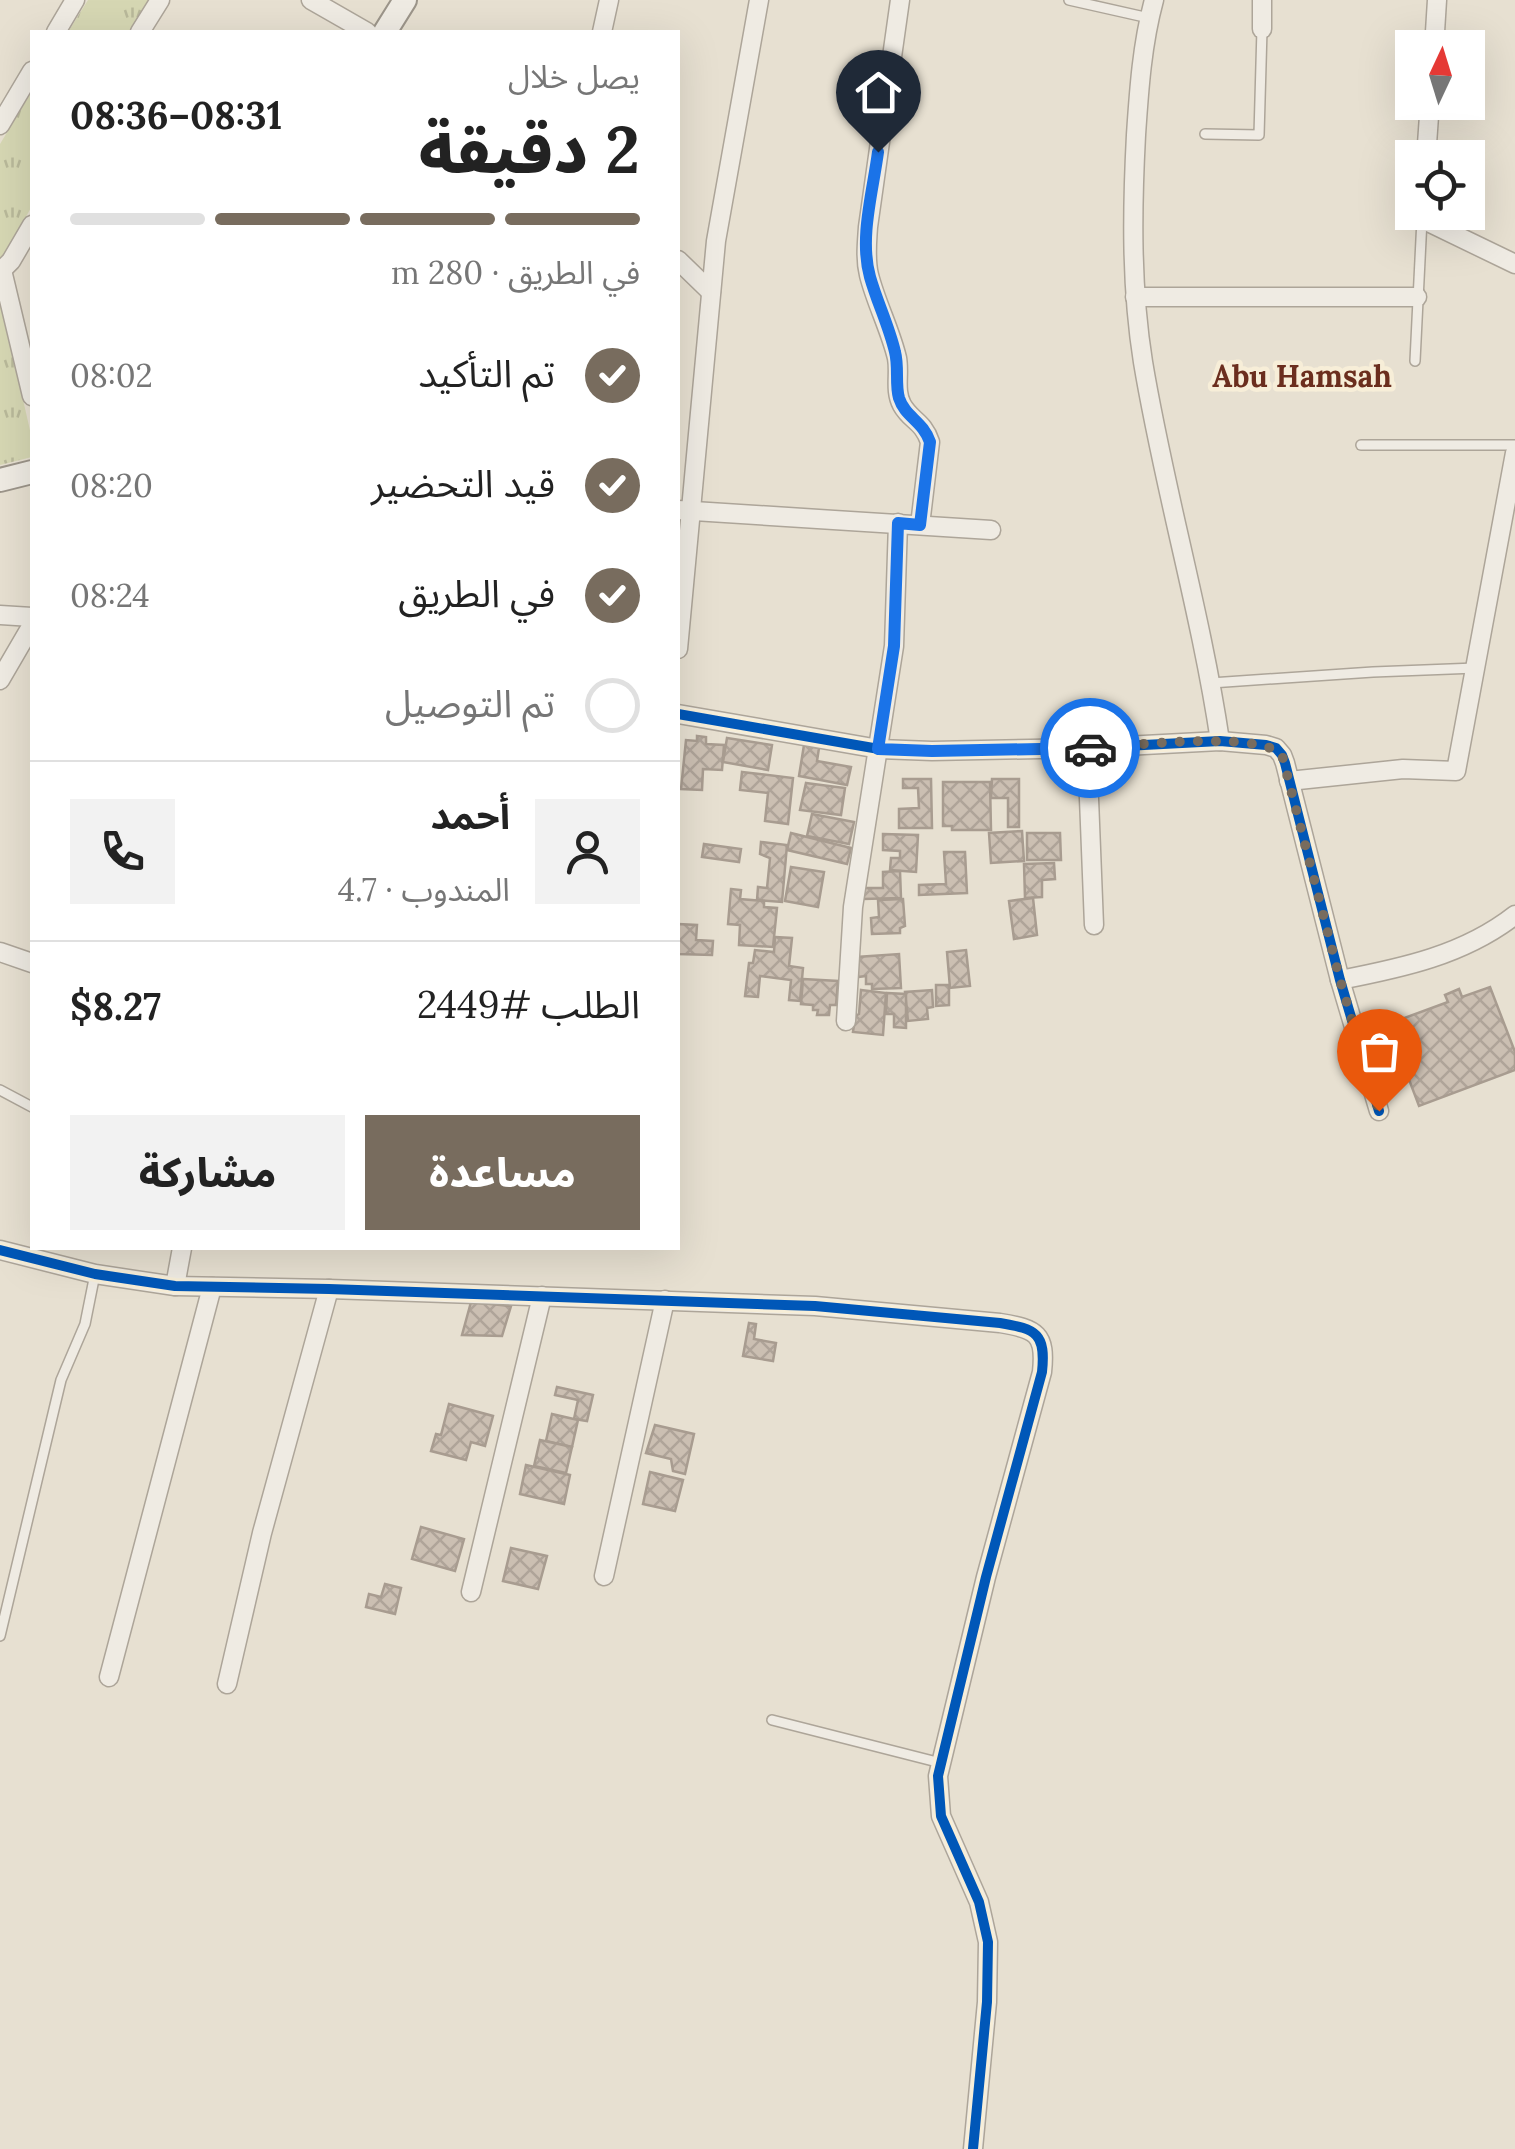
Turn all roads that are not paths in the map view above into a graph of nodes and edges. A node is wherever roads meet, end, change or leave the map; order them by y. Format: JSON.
{"nodes":[{"id":1,"x":76,"y":0,"type":"edge"},
{"id":2,"x":160,"y":0,"type":"edge"},
{"id":3,"x":312,"y":0,"type":"edge"},
{"id":4,"x":404,"y":0,"type":"edge"},
{"id":5,"x":608,"y":0,"type":"edge"},
{"id":6,"x":759,"y":0,"type":"edge"},
{"id":7,"x":900,"y":0,"type":"edge"},
{"id":8,"x":1069,"y":0,"type":"edge"},
{"id":9,"x":1262,"y":0,"type":"edge"},
{"id":10,"x":1438,"y":0,"type":"edge"},
{"id":11,"x":1151,"y":9,"type":"edge"},
{"id":12,"x":1262,"y":29,"type":"joint"},
{"id":13,"x":57,"y":30,"type":"edge"},
{"id":14,"x":141,"y":30,"type":"edge"},
{"id":15,"x":364,"y":30,"type":"edge"},
{"id":16,"x":387,"y":30,"type":"edge"},
{"id":17,"x":602,"y":30,"type":"edge"},
{"id":18,"x":1436,"y":30,"type":"edge"},
{"id":19,"x":30,"y":75,"type":"edge"},
{"id":20,"x":0,"y":126,"type":"edge"},
{"id":21,"x":1205,"y":134,"type":"dead end"},
{"id":22,"x":30,"y":229,"type":"edge"},
{"id":23,"x":1421,"y":230,"type":"edge"},
{"id":24,"x":1449,"y":230,"type":"edge"},
{"id":25,"x":680,"y":262,"type":"edge"},
{"id":26,"x":1515,"y":264,"type":"edge"},
{"id":27,"x":1,"y":271,"type":"edge"},
{"id":28,"x":712,"y":292,"type":"junction"},
{"id":29,"x":1135,"y":297,"type":"junction"},
{"id":30,"x":1418,"y":297,"type":"junction"},
{"id":31,"x":1415,"y":361,"type":"dead end"},
{"id":32,"x":30,"y":388,"type":"edge"},
{"id":33,"x":1361,"y":445,"type":"dead end"},
{"id":34,"x":1515,"y":449,"type":"edge"},
{"id":35,"x":30,"y":472,"type":"edge"},
{"id":36,"x":0,"y":480,"type":"edge"},
{"id":37,"x":684,"y":510,"type":"edge"},
{"id":38,"x":898,"y":523,"type":"junction"},
{"id":39,"x":920,"y":525,"type":"junction"},
{"id":40,"x":992,"y":530,"type":"dead end"},
{"id":41,"x":680,"y":603,"type":"edge"},
{"id":42,"x":0,"y":616,"type":"edge"},
{"id":43,"x":30,"y":617,"type":"edge"},
{"id":44,"x":25,"y":655,"type":"edge"},
{"id":45,"x":1476,"y":668,"type":"junction"},
{"id":46,"x":0,"y":680,"type":"edge"},
{"id":47,"x":1211,"y":683,"type":"junction"},
{"id":48,"x":680,"y":714,"type":"edge"},
{"id":49,"x":1220,"y":741,"type":"junction"},
{"id":50,"x":1087,"y":748,"type":"junction"},
{"id":51,"x":878,"y":749,"type":"junction"},
{"id":52,"x":1289,"y":780,"type":"junction"},
{"id":53,"x":1515,"y":915,"type":"edge"},
{"id":54,"x":1094,"y":925,"type":"dead end"},
{"id":55,"x":0,"y":952,"type":"edge"},
{"id":56,"x":30,"y":962,"type":"edge"},
{"id":57,"x":1340,"y":980,"type":"junction"},
{"id":58,"x":846,"y":1021,"type":"dead end"},
{"id":59,"x":0,"y":1090,"type":"edge"},
{"id":60,"x":30,"y":1106,"type":"edge"},
{"id":61,"x":1379,"y":1111,"type":"dead end"},
{"id":62,"x":0,"y":1250,"type":"edge"},
{"id":63,"x":182,"y":1250,"type":"edge"},
{"id":64,"x":94,"y":1274,"type":"junction"},
{"id":65,"x":175,"y":1286,"type":"junction"},
{"id":66,"x":212,"y":1287,"type":"junction"},
{"id":67,"x":329,"y":1289,"type":"junction"},
{"id":68,"x":542,"y":1296,"type":"junction"},
{"id":69,"x":665,"y":1300,"type":"junction"},
{"id":70,"x":604,"y":1576,"type":"dead end"},
{"id":71,"x":471,"y":1592,"type":"dead end"},
{"id":72,"x":0,"y":1636,"type":"edge"},
{"id":73,"x":109,"y":1677,"type":"dead end"},
{"id":74,"x":226,"y":1684,"type":"dead end"},
{"id":75,"x":772,"y":1720,"type":"dead end"},
{"id":76,"x":941,"y":1763,"type":"junction"},
{"id":77,"x":973,"y":2149,"type":"edge"}],
"edges":[{"from":1,"to":13,"type":"street"},
{"from":2,"to":14,"type":"street"},
{"from":3,"to":15,"type":"street"},
{"from":4,"to":16,"type":"street"},
{"from":5,"to":17,"type":"street"},
{"from":6,"to":28,"type":"street"},
{"from":7,"to":39,"type":"street"},
{"from":8,"to":11,"type":"lane"},
{"from":9,"to":12,"type":"street"},
{"from":10,"to":18,"type":"street"},
{"from":11,"to":29,"type":"street"},
{"from":12,"to":21,"type":"lane"},
{"from":19,"to":20,"type":"street"},
{"from":22,"to":27,"type":"street"},
{"from":23,"to":30,"type":"lane"},
{"from":24,"to":26,"type":"street"},
{"from":25,"to":28,"type":"street"},
{"from":27,"to":32,"type":"street"},
{"from":28,"to":37,"type":"street"},
{"from":29,"to":30,"type":"street"},
{"from":29,"to":47,"type":"street"},
{"from":30,"to":31,"type":"lane"},
{"from":33,"to":34,"type":"lane"},
{"from":34,"to":45,"type":"street"},
{"from":35,"to":36,"type":"street"},
{"from":37,"to":38,"type":"street"},
{"from":37,"to":41,"type":"street"},
{"from":38,"to":39,"type":"street"},
{"from":38,"to":51,"type":"street"},
{"from":39,"to":40,"type":"street"},
{"from":42,"to":43,"type":"street"},
{"from":44,"to":46,"type":"street"},
{"from":45,"to":47,"type":"lane"},
{"from":45,"to":52,"type":"street"},
{"from":47,"to":49,"type":"street"},
{"from":48,"to":51,"type":"street"},
{"from":49,"to":50,"type":"street"},
{"from":49,"to":52,"type":"street"},
{"from":50,"to":51,"type":"street"},
{"from":50,"to":54,"type":"street"},
{"from":51,"to":58,"type":"street"},
{"from":52,"to":57,"type":"street"},
{"from":53,"to":57,"type":"street"},
{"from":55,"to":56,"type":"street"},
{"from":57,"to":61,"type":"street"},
{"from":59,"to":60,"type":"lane"},
{"from":62,"to":64,"type":"street"},
{"from":63,"to":65,"type":"street"},
{"from":64,"to":65,"type":"street"},
{"from":64,"to":72,"type":"lane"},
{"from":65,"to":66,"type":"street"},
{"from":66,"to":67,"type":"street"},
{"from":66,"to":73,"type":"street"},
{"from":67,"to":68,"type":"street"},
{"from":67,"to":74,"type":"street"},
{"from":68,"to":69,"type":"street"},
{"from":68,"to":71,"type":"street"},
{"from":69,"to":70,"type":"street"},
{"from":69,"to":76,"type":"street"},
{"from":75,"to":76,"type":"lane"},
{"from":76,"to":77,"type":"street"}]}
